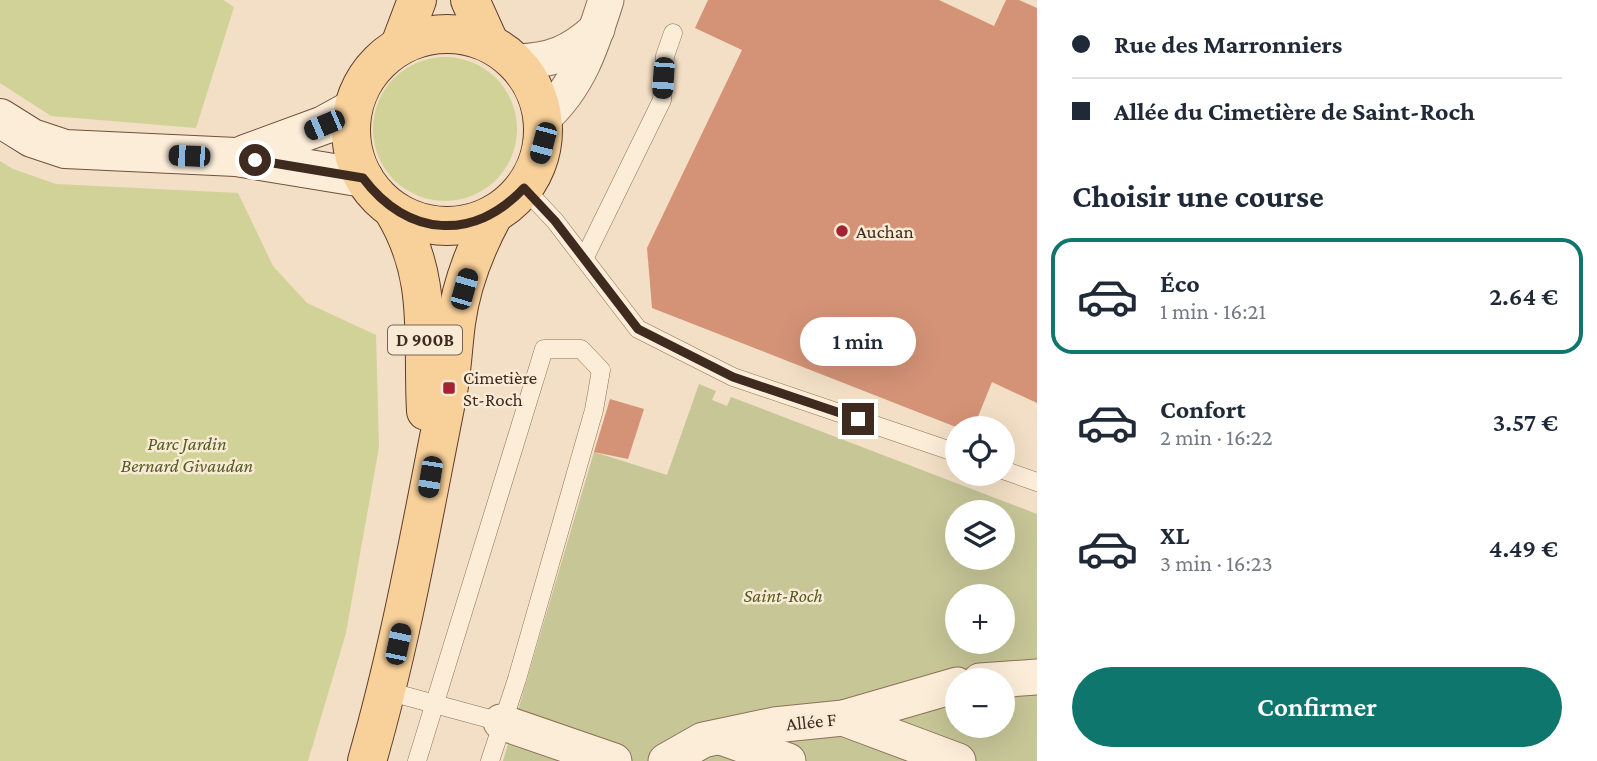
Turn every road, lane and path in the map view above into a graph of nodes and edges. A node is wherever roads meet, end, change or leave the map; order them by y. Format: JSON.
{"nodes":[{"id":1,"x":417,"y":0,"type":"edge"},
{"id":2,"x":470,"y":0,"type":"edge"},
{"id":3,"x":601,"y":15,"type":"edge"},
{"id":4,"x":673,"y":33,"type":"dead end"},
{"id":5,"x":400,"y":45,"type":"junction"},
{"id":6,"x":502,"y":52,"type":"junction"},
{"id":7,"x":352,"y":108,"type":"junction"},
{"id":8,"x":0,"y":118,"type":"edge"},
{"id":9,"x":543,"y":118,"type":"junction"},
{"id":10,"x":236,"y":157,"type":"junction"},
{"id":11,"x":363,"y":178,"type":"junction"},
{"id":12,"x":524,"y":188,"type":"junction"},
{"id":13,"x":393,"y":210,"type":"junction"},
{"id":14,"x":494,"y":214,"type":"junction"},
{"id":15,"x":584,"y":259,"type":"junction"},
{"id":16,"x":945,"y":449,"type":"edge"},
{"id":17,"x":1015,"y":474,"type":"edge"},
{"id":18,"x":430,"y":477,"type":"junction"},
{"id":19,"x":1037,"y":482,"type":"edge"},
{"id":20,"x":1037,"y":677,"type":"edge"},
{"id":21,"x":1015,"y":679,"type":"edge"},
{"id":22,"x":945,"y":688,"type":"edge"},
{"id":23,"x":387,"y":691,"type":"junction"},
{"id":24,"x":434,"y":702,"type":"junction"},
{"id":25,"x":843,"y":718,"type":"junction"},
{"id":26,"x":501,"y":722,"type":"junction"},
{"id":27,"x":721,"y":737,"type":"junction"},
{"id":28,"x":368,"y":761,"type":"edge"},
{"id":29,"x":417,"y":761,"type":"edge"},
{"id":30,"x":490,"y":761,"type":"edge"},
{"id":31,"x":614,"y":761,"type":"edge"},
{"id":32,"x":666,"y":761,"type":"edge"},
{"id":33,"x":788,"y":761,"type":"edge"},
{"id":34,"x":958,"y":761,"type":"edge"}],
"edges":[{"from":1,"to":5,"type":"main road"},
{"from":2,"to":6,"type":"main road"},
{"from":3,"to":6,"type":"street"},
{"from":3,"to":9,"type":"street"},
{"from":4,"to":15,"type":"lane"},
{"from":5,"to":6,"type":"main road"},
{"from":5,"to":7,"type":"main road"},
{"from":6,"to":9,"type":"main road"},
{"from":7,"to":10,"type":"street"},
{"from":7,"to":11,"type":"main road"},
{"from":8,"to":10,"type":"street"},
{"from":9,"to":12,"type":"main road"},
{"from":10,"to":11,"type":"street"},
{"from":11,"to":13,"type":"main road"},
{"from":12,"to":14,"type":"main road"},
{"from":12,"to":15,"type":"lane"},
{"from":13,"to":14,"type":"main road"},
{"from":13,"to":18,"type":"main road","number":"D 900B"},
{"from":14,"to":18,"type":"main road","number":"D 900B"},
{"from":15,"to":16,"type":"lane"},
{"from":17,"to":19,"type":"lane"},
{"from":18,"to":23,"type":"main road","number":"D 900B"},
{"from":20,"to":21,"type":"street"},
{"from":22,"to":25,"type":"street","name":"Allée F"},
{"from":23,"to":24,"type":"lane"},
{"from":23,"to":28,"type":"main road","number":"D 900B"},
{"from":24,"to":26,"type":"lane"},
{"from":24,"to":26,"type":"lane"},
{"from":24,"to":29,"type":"lane"},
{"from":25,"to":27,"type":"street","name":"Allée F"},
{"from":25,"to":34,"type":"street"},
{"from":26,"to":30,"type":"lane"},
{"from":26,"to":31,"type":"street"},
{"from":27,"to":32,"type":"street","name":"Allée F"},
{"from":27,"to":33,"type":"street"}]}
